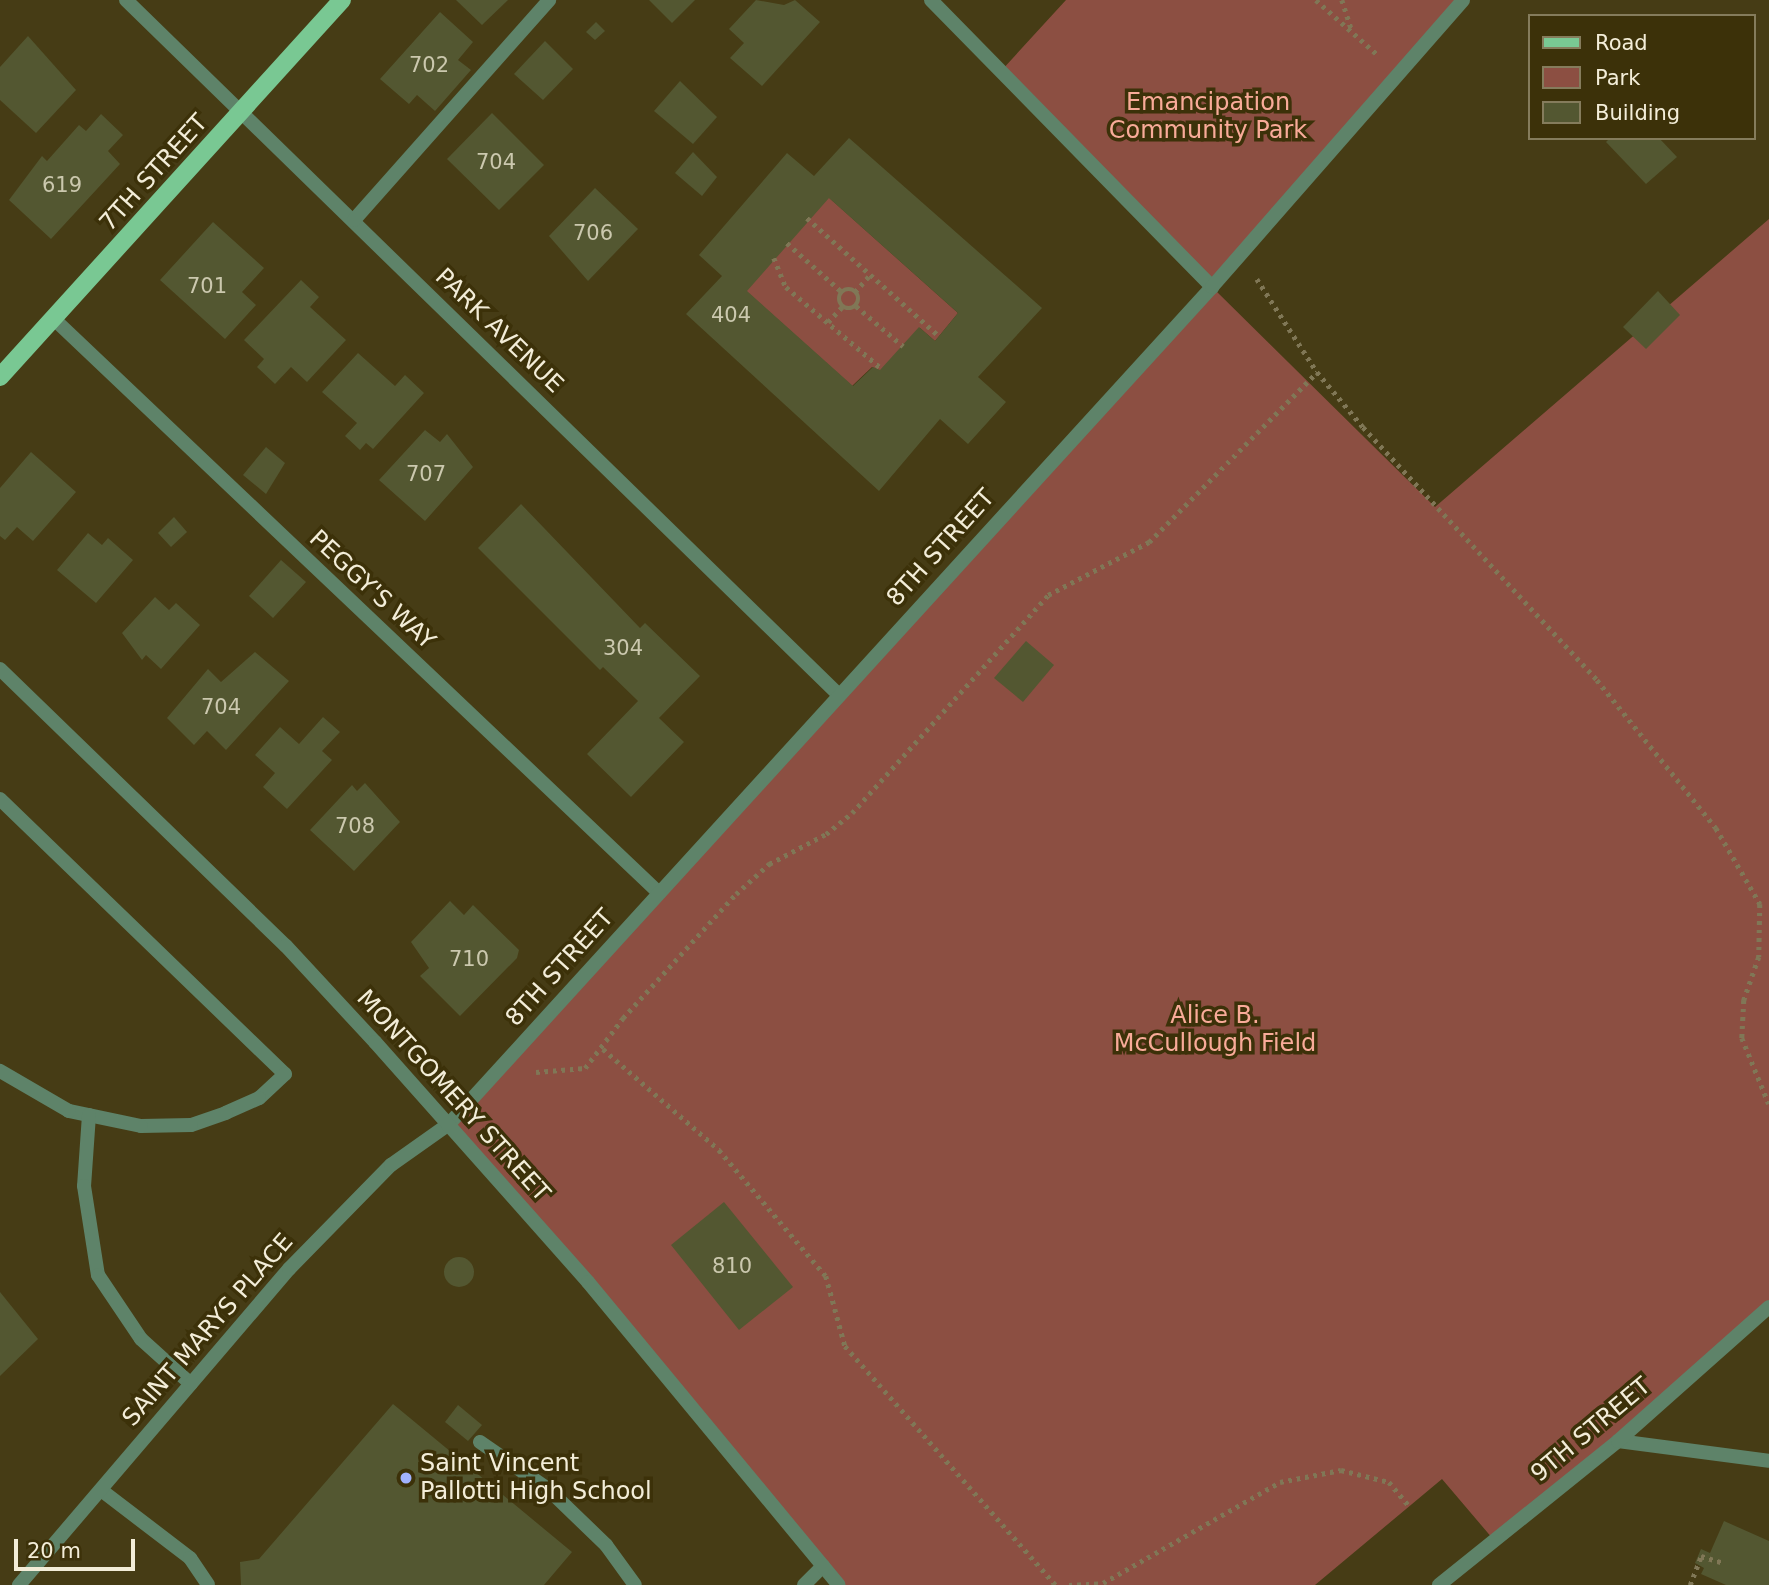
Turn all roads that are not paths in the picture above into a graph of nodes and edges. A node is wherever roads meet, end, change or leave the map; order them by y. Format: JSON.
{"nodes":[{"id":1,"x":126,"y":0,"type":"edge"},
{"id":2,"x":342,"y":0,"type":"edge"},
{"id":3,"x":549,"y":0,"type":"edge"},
{"id":4,"x":931,"y":0,"type":"edge"},
{"id":5,"x":1463,"y":0,"type":"edge"},
{"id":6,"x":243,"y":111,"type":"junction"},
{"id":7,"x":354,"y":220,"type":"junction"},
{"id":8,"x":1212,"y":287,"type":"junction"},
{"id":9,"x":54,"y":319,"type":"junction"},
{"id":10,"x":0,"y":377,"type":"edge"},
{"id":11,"x":0,"y":668,"type":"edge"},
{"id":12,"x":839,"y":695,"type":"junction"},
{"id":13,"x":0,"y":799,"type":"edge"},
{"id":14,"x":660,"y":893,"type":"junction"},
{"id":15,"x":0,"y":1071,"type":"edge"},
{"id":16,"x":89,"y":1115,"type":"junction"},
{"id":17,"x":449,"y":1124,"type":"junction"},
{"id":18,"x":1769,"y":1307,"type":"edge"},
{"id":19,"x":191,"y":1384,"type":"junction"},
{"id":20,"x":1618,"y":1441,"type":"junction"},
{"id":21,"x":480,"y":1442,"type":"dead end"},
{"id":22,"x":1769,"y":1461,"type":"edge"},
{"id":23,"x":101,"y":1490,"type":"junction"},
{"id":24,"x":823,"y":1566,"type":"junction"},
{"id":25,"x":19,"y":1585,"type":"edge"},
{"id":26,"x":208,"y":1585,"type":"edge"},
{"id":27,"x":635,"y":1585,"type":"edge"},
{"id":28,"x":804,"y":1585,"type":"edge"},
{"id":29,"x":839,"y":1585,"type":"edge"},
{"id":30,"x":1439,"y":1585,"type":"edge"}],
"edges":[{"from":1,"to":6,"type":"street","name":"PARK AVENUE"},
{"from":2,"to":6,"type":"main road","name":"7TH STREET"},
{"from":3,"to":7,"type":"street"},
{"from":4,"to":8,"type":"street"},
{"from":5,"to":8,"type":"street","name":"8TH STREET"},
{"from":6,"to":7,"type":"street","name":"PARK AVENUE"},
{"from":6,"to":9,"type":"main road","name":"7TH STREET"},
{"from":7,"to":12,"type":"street","name":"PARK AVENUE"},
{"from":8,"to":12,"type":"street","name":"8TH STREET"},
{"from":9,"to":10,"type":"main road","name":"7TH STREET"},
{"from":9,"to":14,"type":"street","name":"PEGGY'S WAY"},
{"from":11,"to":17,"type":"street","name":"MONTGOMERY STREET"},
{"from":12,"to":14,"type":"street","name":"8TH STREET"},
{"from":13,"to":16,"type":"street"},
{"from":14,"to":17,"type":"street","name":"8TH STREET"},
{"from":15,"to":16,"type":"street"},
{"from":16,"to":19,"type":"street"},
{"from":17,"to":19,"type":"street","name":"SAINT MARYS PLACE"},
{"from":17,"to":24,"type":"street","name":"MONTGOMERY STREET"},
{"from":18,"to":20,"type":"street","name":"9TH STREET"},
{"from":19,"to":23,"type":"street","name":"SAINT MARYS PLACE"},
{"from":20,"to":22,"type":"street"},
{"from":20,"to":30,"type":"street","name":"9TH STREET"},
{"from":21,"to":27,"type":"street"},
{"from":23,"to":25,"type":"street","name":"SAINT MARYS PLACE"},
{"from":23,"to":26,"type":"street"},
{"from":24,"to":28,"type":"street"},
{"from":24,"to":29,"type":"street","name":"MONTGOMERY STREET"}]}
